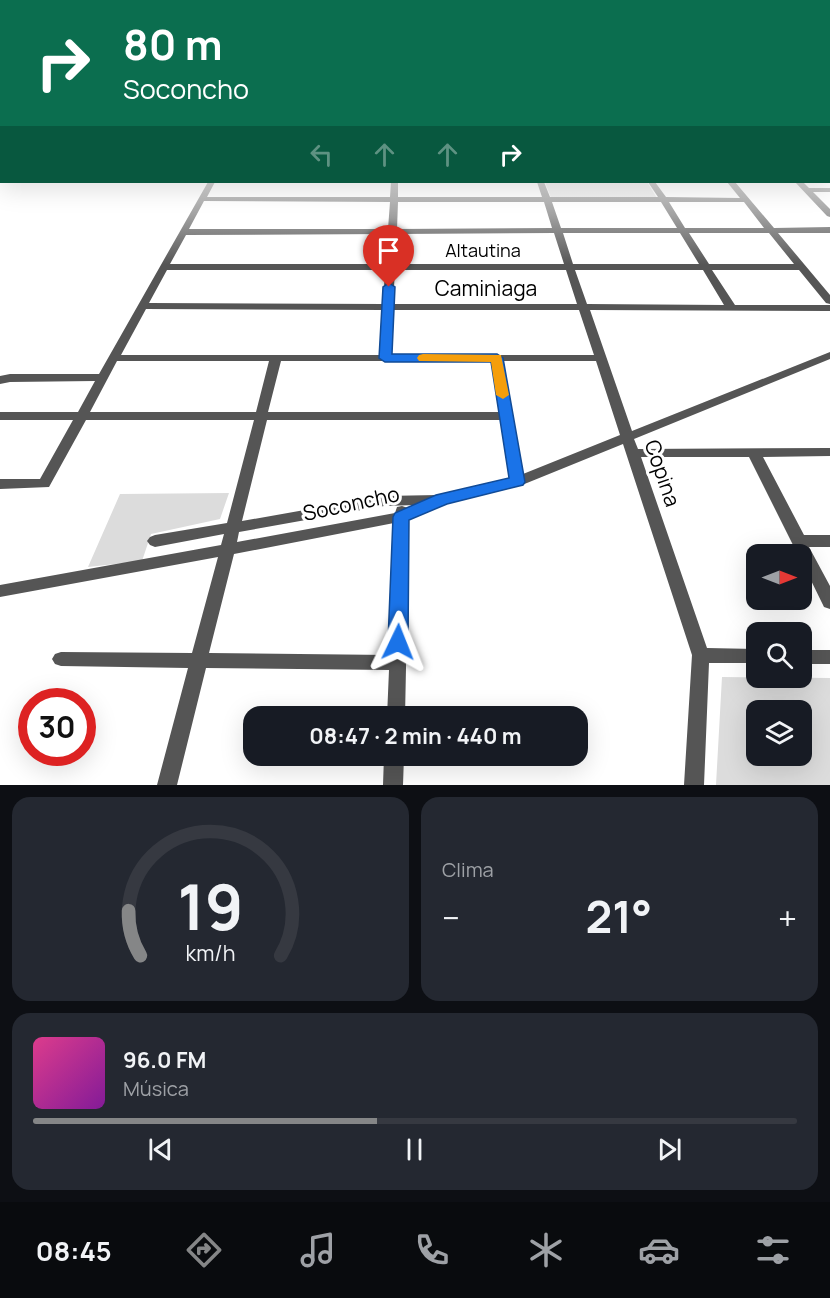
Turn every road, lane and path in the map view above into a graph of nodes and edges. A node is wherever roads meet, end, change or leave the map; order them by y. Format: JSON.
{"nodes":[{"id":1,"x":206,"y":192,"type":"edge"},
{"id":2,"x":394,"y":192,"type":"edge"},
{"id":3,"x":544,"y":192,"type":"edge"},
{"id":4,"x":658,"y":192,"type":"edge"},
{"id":5,"x":739,"y":192,"type":"edge"},
{"id":6,"x":809,"y":192,"type":"edge"},
{"id":7,"x":202,"y":199,"type":"junction"},
{"id":8,"x":394,"y":199,"type":"junction"},
{"id":9,"x":546,"y":199,"type":"junction"},
{"id":10,"x":664,"y":200,"type":"junction"},
{"id":11,"x":746,"y":200,"type":"junction"},
{"id":12,"x":830,"y":214,"type":"edge"},
{"id":13,"x":830,"y":230,"type":"edge"},
{"id":14,"x":392,"y":231,"type":"junction"},
{"id":15,"x":557,"y":231,"type":"junction"},
{"id":16,"x":683,"y":231,"type":"junction"},
{"id":17,"x":772,"y":231,"type":"junction"},
{"id":18,"x":183,"y":232,"type":"junction"},
{"id":19,"x":164,"y":267,"type":"junction"},
{"id":20,"x":390,"y":267,"type":"junction"},
{"id":21,"x":569,"y":267,"type":"junction"},
{"id":22,"x":706,"y":267,"type":"junction"},
{"id":23,"x":802,"y":267,"type":"junction"},
{"id":24,"x":830,"y":302,"type":"edge"},
{"id":25,"x":142,"y":306,"type":"junction"},
{"id":26,"x":388,"y":307,"type":"junction"},
{"id":27,"x":583,"y":307,"type":"junction"},
{"id":28,"x":731,"y":307,"type":"junction"},
{"id":29,"x":830,"y":308,"type":"edge"},
{"id":30,"x":830,"y":355,"type":"edge"},
{"id":31,"x":113,"y":358,"type":"junction"},
{"id":32,"x":276,"y":358,"type":"junction"},
{"id":33,"x":385,"y":358,"type":"junction"},
{"id":34,"x":497,"y":358,"type":"junction"},
{"id":35,"x":600,"y":358,"type":"junction"},
{"id":36,"x":103,"y":377,"type":"junction"},
{"id":37,"x":0,"y":380,"type":"edge"},
{"id":38,"x":0,"y":416,"type":"edge"},
{"id":39,"x":81,"y":416,"type":"junction"},
{"id":40,"x":261,"y":416,"type":"junction"},
{"id":41,"x":506,"y":416,"type":"junction"},
{"id":42,"x":630,"y":446,"type":"junction"},
{"id":43,"x":830,"y":452,"type":"edge"},
{"id":44,"x":754,"y":453,"type":"junction"},
{"id":45,"x":517,"y":482,"type":"junction"},
{"id":46,"x":0,"y":484,"type":"edge"},
{"id":47,"x":402,"y":509,"type":"junction"},
{"id":48,"x":232,"y":527,"type":"junction"},
{"id":49,"x":155,"y":541,"type":"dead end"},
{"id":50,"x":799,"y":541,"type":"junction"},
{"id":51,"x":830,"y":541,"type":"edge"},
{"id":52,"x":227,"y":548,"type":"junction"},
{"id":53,"x":0,"y":591,"type":"edge"},
{"id":54,"x":830,"y":603,"type":"edge"},
{"id":55,"x":701,"y":655,"type":"junction"},
{"id":56,"x":746,"y":656,"type":"edge"},
{"id":57,"x":812,"y":657,"type":"edge"},
{"id":58,"x":830,"y":657,"type":"edge"},
{"id":59,"x":61,"y":659,"type":"dead end"},
{"id":60,"x":198,"y":662,"type":"junction"},
{"id":61,"x":398,"y":663,"type":"junction"},
{"id":62,"x":396,"y":706,"type":"edge"},
{"id":63,"x":394,"y":766,"type":"edge"},
{"id":64,"x":167,"y":785,"type":"edge"},
{"id":65,"x":393,"y":785,"type":"edge"},
{"id":66,"x":694,"y":785,"type":"edge"}],
"edges":[{"from":1,"to":7,"type":"street"},
{"from":2,"to":8,"type":"street"},
{"from":3,"to":9,"type":"street","name":"Copina"},
{"from":4,"to":10,"type":"street"},
{"from":5,"to":11,"type":"street"},
{"from":6,"to":12,"type":"street"},
{"from":7,"to":8,"type":"street"},
{"from":7,"to":18,"type":"street"},
{"from":8,"to":9,"type":"street"},
{"from":8,"to":14,"type":"street"},
{"from":9,"to":10,"type":"street"},
{"from":9,"to":15,"type":"street","name":"Copina"},
{"from":10,"to":11,"type":"street"},
{"from":10,"to":16,"type":"street"},
{"from":11,"to":17,"type":"street"},
{"from":13,"to":17,"type":"street"},
{"from":14,"to":15,"type":"street"},
{"from":14,"to":18,"type":"street"},
{"from":14,"to":20,"type":"street"},
{"from":15,"to":16,"type":"street"},
{"from":15,"to":21,"type":"street","name":"Copina"},
{"from":16,"to":17,"type":"street"},
{"from":16,"to":22,"type":"street"},
{"from":17,"to":23,"type":"street"},
{"from":18,"to":19,"type":"street"},
{"from":19,"to":20,"type":"street","name":"Altautina"},
{"from":19,"to":25,"type":"street"},
{"from":20,"to":21,"type":"street","name":"Altautina"},
{"from":20,"to":26,"type":"street"},
{"from":21,"to":22,"type":"street","name":"Altautina"},
{"from":21,"to":27,"type":"street","name":"Copina"},
{"from":22,"to":23,"type":"street","name":"Altautina"},
{"from":22,"to":28,"type":"street"},
{"from":23,"to":24,"type":"street"},
{"from":25,"to":26,"type":"street","name":"Caminiaga"},
{"from":25,"to":31,"type":"street"},
{"from":26,"to":27,"type":"street","name":"Caminiaga"},
{"from":26,"to":33,"type":"street"},
{"from":27,"to":28,"type":"street","name":"Caminiaga"},
{"from":27,"to":35,"type":"street","name":"Copina"},
{"from":28,"to":29,"type":"street","name":"Caminiaga"},
{"from":30,"to":42,"type":"street","name":"Soconcho"},
{"from":31,"to":32,"type":"street"},
{"from":31,"to":36,"type":"street"},
{"from":32,"to":33,"type":"street"},
{"from":32,"to":40,"type":"street"},
{"from":33,"to":34,"type":"street"},
{"from":34,"to":35,"type":"street"},
{"from":34,"to":41,"type":"street"},
{"from":35,"to":42,"type":"street","name":"Copina"},
{"from":36,"to":37,"type":"street"},
{"from":36,"to":39,"type":"street"},
{"from":38,"to":39,"type":"street"},
{"from":39,"to":40,"type":"street"},
{"from":39,"to":46,"type":"street"},
{"from":40,"to":41,"type":"street"},
{"from":40,"to":48,"type":"street"},
{"from":41,"to":45,"type":"street"},
{"from":42,"to":44,"type":"street"},
{"from":42,"to":45,"type":"street","name":"Soconcho"},
{"from":42,"to":55,"type":"street","name":"Copina"},
{"from":43,"to":44,"type":"street"},
{"from":44,"to":50,"type":"street"},
{"from":45,"to":47,"type":"street","name":"Soconcho"},
{"from":47,"to":48,"type":"street"},
{"from":47,"to":52,"type":"street","name":"Soconcho"},
{"from":47,"to":61,"type":"street"},
{"from":48,"to":49,"type":"street"},
{"from":48,"to":52,"type":"street"},
{"from":50,"to":51,"type":"street"},
{"from":50,"to":54,"type":"street"},
{"from":52,"to":53,"type":"street","name":"Soconcho"},
{"from":52,"to":60,"type":"street"},
{"from":55,"to":56,"type":"street"},
{"from":55,"to":66,"type":"street","name":"Copina"},
{"from":57,"to":58,"type":"street"},
{"from":59,"to":60,"type":"street"},
{"from":60,"to":61,"type":"street"},
{"from":60,"to":64,"type":"street"},
{"from":61,"to":62,"type":"street"},
{"from":63,"to":65,"type":"street"}]}
